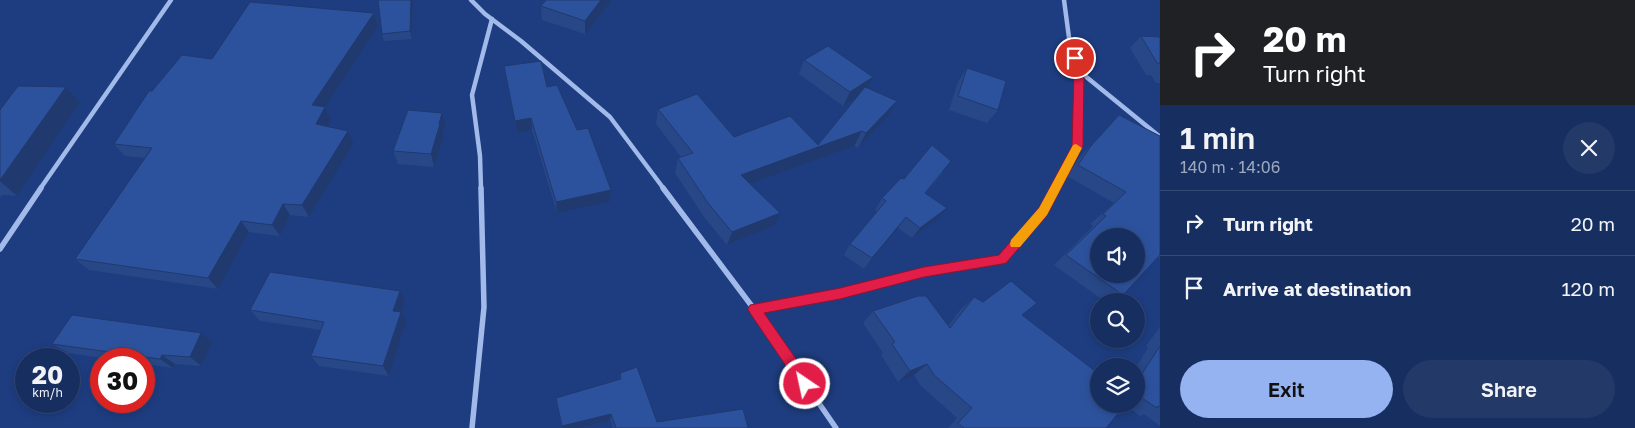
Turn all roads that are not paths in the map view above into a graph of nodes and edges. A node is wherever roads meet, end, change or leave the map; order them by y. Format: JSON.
{"nodes":[{"id":1,"x":171,"y":0,"type":"edge"},
{"id":2,"x":471,"y":0,"type":"edge"},
{"id":3,"x":1064,"y":0,"type":"edge"},
{"id":4,"x":492,"y":19,"type":"junction"},
{"id":5,"x":1079,"y":71,"type":"junction"},
{"id":6,"x":1160,"y":137,"type":"edge"},
{"id":7,"x":0,"y":249,"type":"edge"},
{"id":8,"x":754,"y":309,"type":"junction"},
{"id":9,"x":472,"y":428,"type":"edge"},
{"id":10,"x":836,"y":428,"type":"edge"}],
"edges":[{"from":1,"to":7,"type":"street"},
{"from":2,"to":4,"type":"street"},
{"from":3,"to":5,"type":"street"},
{"from":4,"to":8,"type":"street"},
{"from":4,"to":9,"type":"street"},
{"from":5,"to":6,"type":"street"},
{"from":5,"to":8,"type":"street"},
{"from":8,"to":10,"type":"street"}]}
